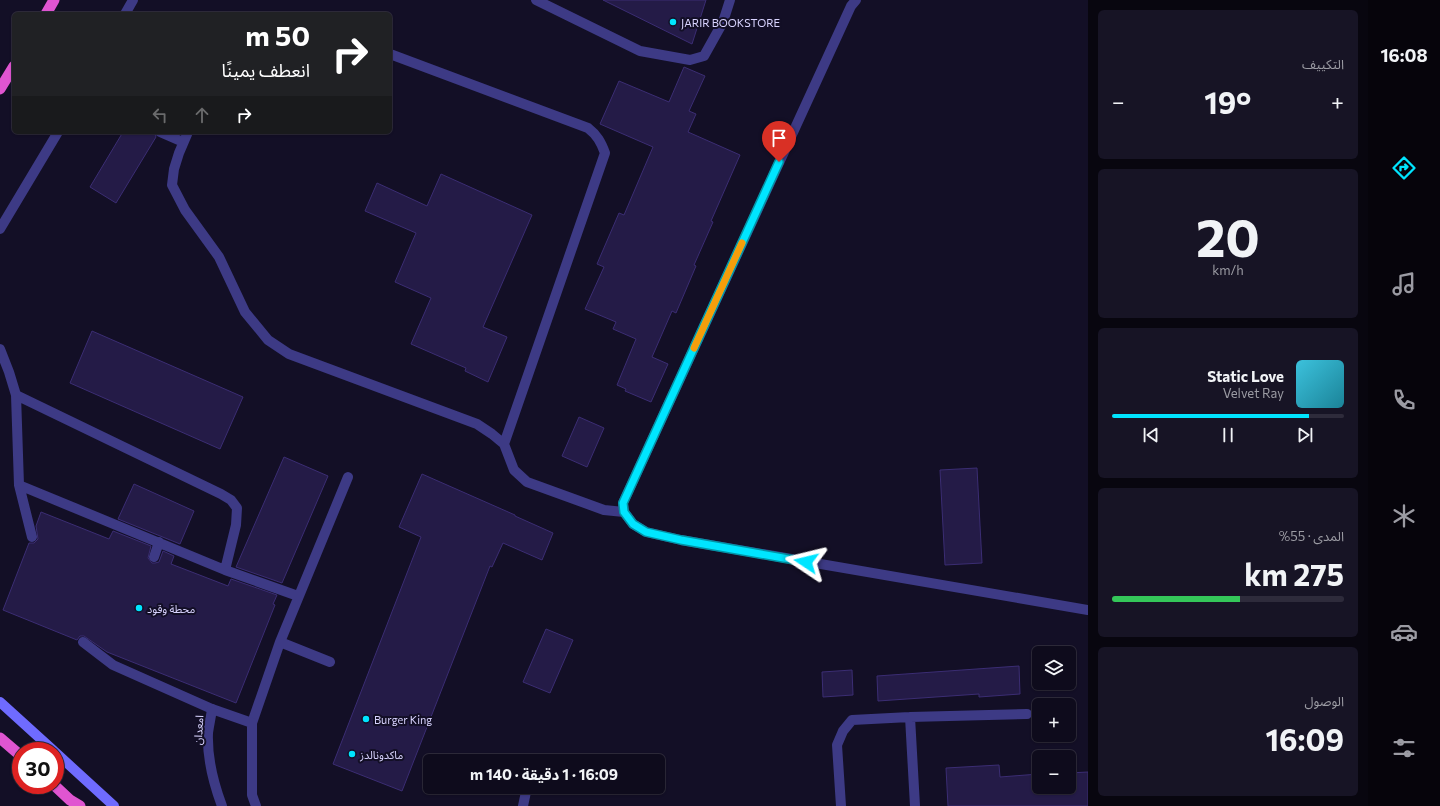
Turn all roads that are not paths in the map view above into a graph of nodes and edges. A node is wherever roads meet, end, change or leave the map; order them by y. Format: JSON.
{"nodes":[{"id":1,"x":54,"y":0,"type":"edge"},
{"id":2,"x":133,"y":0,"type":"edge"},
{"id":3,"x":536,"y":0,"type":"edge"},
{"id":4,"x":730,"y":0,"type":"edge"},
{"id":5,"x":856,"y":0,"type":"edge"},
{"id":6,"x":47,"y":12,"type":"edge"},
{"id":7,"x":126,"y":12,"type":"edge"},
{"id":8,"x":392,"y":55,"type":"edge"},
{"id":9,"x":12,"y":69,"type":"edge"},
{"id":10,"x":0,"y":89,"type":"edge"},
{"id":11,"x":57,"y":134,"type":"edge"},
{"id":12,"x":165,"y":134,"type":"edge"},
{"id":13,"x":187,"y":134,"type":"edge"},
{"id":14,"x":183,"y":142,"type":"junction"},
{"id":15,"x":0,"y":229,"type":"edge"},
{"id":16,"x":0,"y":349,"type":"edge"},
{"id":17,"x":0,"y":361,"type":"edge"},
{"id":18,"x":9,"y":372,"type":"junction"},
{"id":19,"x":16,"y":395,"type":"junction"},
{"id":20,"x":504,"y":444,"type":"junction"},
{"id":21,"x":348,"y":477,"type":"dead end"},
{"id":22,"x":20,"y":485,"type":"junction"},
{"id":23,"x":624,"y":512,"type":"junction"},
{"id":24,"x":32,"y":537,"type":"dead end"},
{"id":25,"x":159,"y":542,"type":"junction"},
{"id":26,"x":154,"y":557,"type":"dead end"},
{"id":27,"x":225,"y":570,"type":"junction"},
{"id":28,"x":298,"y":596,"type":"junction"},
{"id":29,"x":1088,"y":610,"type":"edge"},
{"id":30,"x":83,"y":642,"type":"dead end"},
{"id":31,"x":280,"y":642,"type":"junction"},
{"id":32,"x":330,"y":662,"type":"dead end"},
{"id":33,"x":0,"y":702,"type":"edge"},
{"id":34,"x":212,"y":709,"type":"junction"},
{"id":35,"x":1027,"y":714,"type":"dead end"},
{"id":36,"x":910,"y":717,"type":"junction"},
{"id":37,"x":252,"y":723,"type":"junction"},
{"id":38,"x":0,"y":738,"type":"edge"},
{"id":39,"x":45,"y":742,"type":"edge"},
{"id":40,"x":12,"y":748,"type":"edge"},
{"id":41,"x":64,"y":759,"type":"edge"},
{"id":42,"x":64,"y":794,"type":"edge"},
{"id":43,"x":526,"y":794,"type":"edge"},
{"id":44,"x":80,"y":806,"type":"edge"},
{"id":45,"x":114,"y":806,"type":"edge"},
{"id":46,"x":222,"y":806,"type":"edge"},
{"id":47,"x":256,"y":806,"type":"edge"},
{"id":48,"x":523,"y":806,"type":"edge"},
{"id":49,"x":842,"y":806,"type":"edge"},
{"id":50,"x":915,"y":806,"type":"edge"}],
"edges":[{"from":1,"to":6,"type":"highway"},
{"from":2,"to":7,"type":"street"},
{"from":3,"to":4,"type":"street"},
{"from":5,"to":23,"type":"street"},
{"from":8,"to":20,"type":"street"},
{"from":9,"to":10,"type":"highway"},
{"from":11,"to":15,"type":"street"},
{"from":12,"to":14,"type":"street"},
{"from":13,"to":14,"type":"street"},
{"from":14,"to":20,"type":"street"},
{"from":16,"to":18,"type":"street"},
{"from":17,"to":18,"type":"street"},
{"from":18,"to":19,"type":"street"},
{"from":19,"to":22,"type":"street"},
{"from":19,"to":27,"type":"street"},
{"from":20,"to":23,"type":"street"},
{"from":21,"to":28,"type":"street"},
{"from":22,"to":24,"type":"street"},
{"from":22,"to":25,"type":"street"},
{"from":23,"to":29,"type":"street"},
{"from":25,"to":26,"type":"street"},
{"from":25,"to":27,"type":"street"},
{"from":27,"to":28,"type":"street"},
{"from":28,"to":31,"type":"street"},
{"from":30,"to":34,"type":"street"},
{"from":31,"to":32,"type":"street"},
{"from":31,"to":37,"type":"street"},
{"from":33,"to":39,"type":"main road"},
{"from":34,"to":37,"type":"street","name":"امعدان"},
{"from":34,"to":46,"type":"street","name":"امعدان"},
{"from":35,"to":36,"type":"street"},
{"from":36,"to":49,"type":"street"},
{"from":36,"to":50,"type":"street"},
{"from":37,"to":47,"type":"street"},
{"from":38,"to":40,"type":"highway"},
{"from":41,"to":45,"type":"main road"},
{"from":42,"to":44,"type":"highway"},
{"from":43,"to":48,"type":"street"}]}
